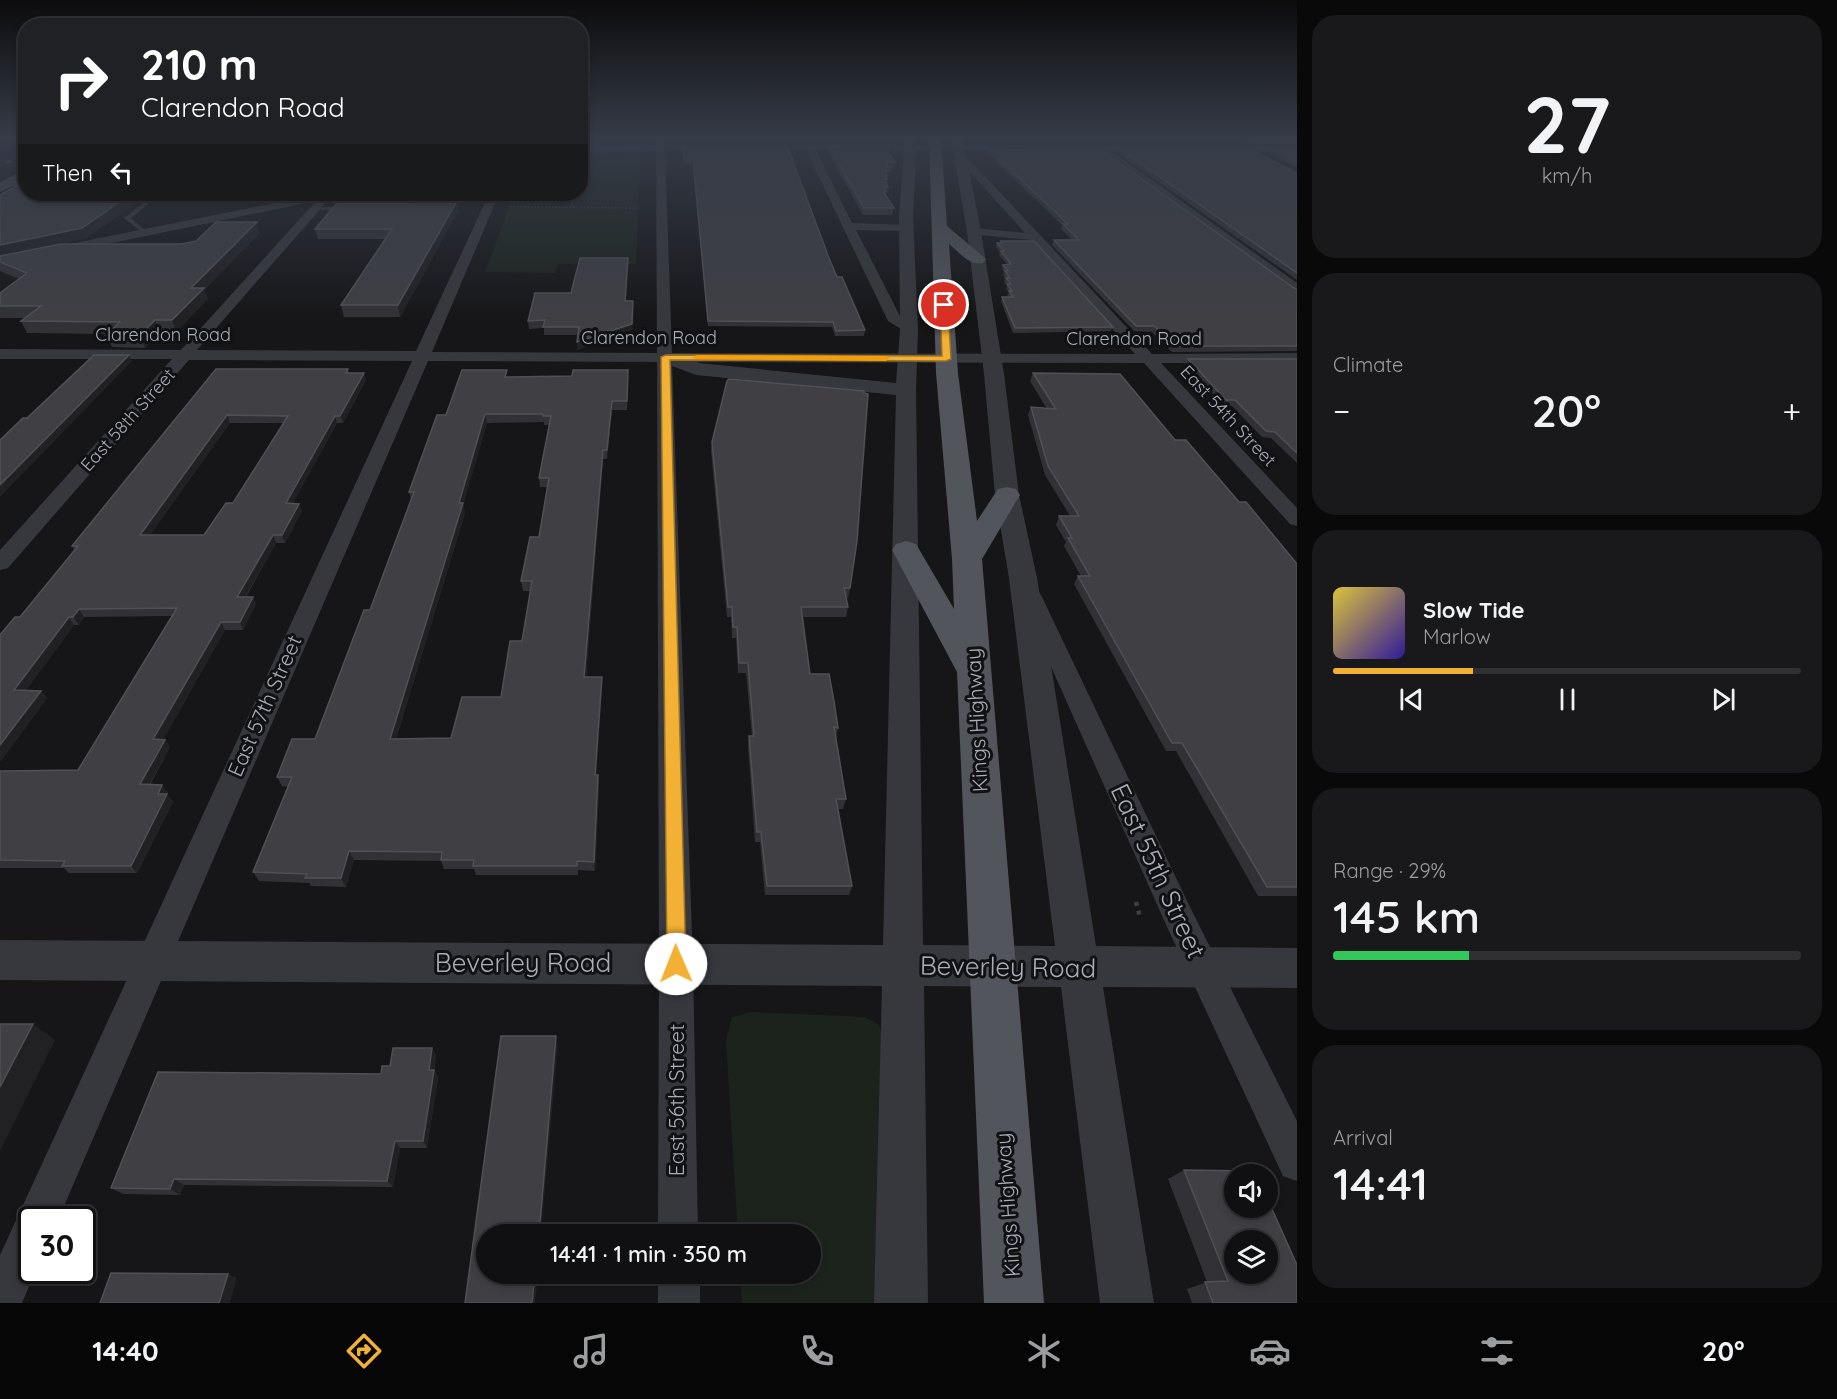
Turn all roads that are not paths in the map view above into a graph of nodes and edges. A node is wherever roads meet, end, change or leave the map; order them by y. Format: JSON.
{"nodes":[{"id":1,"x":662,"y":199,"type":"edge"},
{"id":2,"x":835,"y":199,"type":"edge"},
{"id":3,"x":908,"y":199,"type":"edge"},
{"id":4,"x":939,"y":199,"type":"edge"},
{"id":5,"x":968,"y":199,"type":"edge"},
{"id":6,"x":1002,"y":199,"type":"edge"},
{"id":7,"x":1172,"y":199,"type":"edge"},
{"id":8,"x":297,"y":201,"type":"edge"},
{"id":9,"x":324,"y":201,"type":"edge"},
{"id":10,"x":377,"y":201,"type":"edge"},
{"id":11,"x":491,"y":201,"type":"edge"},
{"id":12,"x":146,"y":203,"type":"dead end"},
{"id":13,"x":316,"y":208,"type":"junction"},
{"id":14,"x":848,"y":226,"type":"junction"},
{"id":15,"x":907,"y":228,"type":"junction"},
{"id":16,"x":940,"y":228,"type":"junction"},
{"id":17,"x":144,"y":232,"type":"junction"},
{"id":18,"x":974,"y":232,"type":"junction"},
{"id":19,"x":1035,"y":237,"type":"junction"},
{"id":20,"x":977,"y":259,"type":"junction"},
{"id":21,"x":0,"y":262,"type":"edge"},
{"id":22,"x":1297,"y":289,"type":"edge"},
{"id":23,"x":909,"y":330,"type":"junction"},
{"id":24,"x":0,"y":354,"type":"edge"},
{"id":25,"x":185,"y":355,"type":"junction"},
{"id":26,"x":421,"y":356,"type":"junction"},
{"id":27,"x":666,"y":357,"type":"junction"},
{"id":28,"x":909,"y":358,"type":"junction"},
{"id":29,"x":1297,"y":358,"type":"edge"},
{"id":30,"x":946,"y":359,"type":"junction"},
{"id":31,"x":991,"y":359,"type":"junction"},
{"id":32,"x":1148,"y":359,"type":"junction"},
{"id":33,"x":906,"y":390,"type":"junction"},
{"id":34,"x":1007,"y":495,"type":"junction"},
{"id":35,"x":1297,"y":520,"type":"edge"},
{"id":36,"x":906,"y":550,"type":"junction"},
{"id":37,"x":967,"y":559,"type":"junction"},
{"id":38,"x":0,"y":563,"type":"edge"},
{"id":39,"x":1023,"y":578,"type":"junction"},
{"id":40,"x":974,"y":673,"type":"junction"},
{"id":41,"x":0,"y":960,"type":"edge"},
{"id":42,"x":152,"y":961,"type":"junction"},
{"id":43,"x":676,"y":964,"type":"junction"},
{"id":44,"x":903,"y":965,"type":"junction"},
{"id":45,"x":991,"y":966,"type":"junction"},
{"id":46,"x":1078,"y":967,"type":"junction"},
{"id":47,"x":1204,"y":967,"type":"junction"},
{"id":48,"x":1297,"y":969,"type":"edge"},
{"id":49,"x":1297,"y":1162,"type":"edge"},
{"id":50,"x":43,"y":1206,"type":"edge"},
{"id":51,"x":678,"y":1224,"type":"edge"},
{"id":52,"x":18,"y":1263,"type":"edge"},
{"id":53,"x":679,"y":1284,"type":"edge"},
{"id":54,"x":0,"y":1303,"type":"edge"},
{"id":55,"x":679,"y":1303,"type":"edge"},
{"id":56,"x":901,"y":1303,"type":"edge"},
{"id":57,"x":1014,"y":1303,"type":"edge"},
{"id":58,"x":1127,"y":1303,"type":"edge"}],
"edges":[{"from":1,"to":27,"type":"street","name":"East 56th Street"},
{"from":2,"to":14,"type":"street"},
{"from":3,"to":15,"type":"street"},
{"from":4,"to":16,"type":"main road","name":"Kings Highway"},
{"from":5,"to":18,"type":"street"},
{"from":6,"to":19,"type":"street","name":"East 54th Street"},
{"from":7,"to":22,"type":"street"},
{"from":8,"to":17,"type":"street"},
{"from":9,"to":13,"type":"street","name":"East 58th Street"},
{"from":10,"to":13,"type":"lane"},
{"from":11,"to":26,"type":"street","name":"East 57th Street"},
{"from":12,"to":17,"type":"lane"},
{"from":13,"to":25,"type":"street","name":"East 58th Street"},
{"from":14,"to":15,"type":"street"},
{"from":14,"to":23,"type":"street"},
{"from":15,"to":23,"type":"street"},
{"from":16,"to":20,"type":"main road"},
{"from":16,"to":30,"type":"main road","name":"Kings Highway"},
{"from":17,"to":21,"type":"street"},
{"from":18,"to":19,"type":"street"},
{"from":18,"to":20,"type":"street"},
{"from":19,"to":32,"type":"street","name":"East 54th Street"},
{"from":20,"to":31,"type":"street"},
{"from":23,"to":28,"type":"street"},
{"from":24,"to":25,"type":"street","name":"Clarendon Road"},
{"from":25,"to":26,"type":"street","name":"Clarendon Road"},
{"from":25,"to":38,"type":"street","name":"East 58th Street"},
{"from":26,"to":27,"type":"street","name":"Clarendon Road"},
{"from":26,"to":42,"type":"street","name":"East 57th Street"},
{"from":27,"to":28,"type":"street","name":"Clarendon Road"},
{"from":27,"to":33,"type":"street"},
{"from":27,"to":43,"type":"street","name":"East 56th Street"},
{"from":28,"to":30,"type":"street","name":"Clarendon Road"},
{"from":28,"to":33,"type":"street"},
{"from":29,"to":32,"type":"street","name":"Clarendon Road"},
{"from":30,"to":31,"type":"street","name":"Clarendon Road"},
{"from":30,"to":37,"type":"main road","name":"Kings Highway"},
{"from":31,"to":32,"type":"street","name":"Clarendon Road"},
{"from":31,"to":34,"type":"street"},
{"from":32,"to":35,"type":"street","name":"East 54th Street"},
{"from":33,"to":36,"type":"street"},
{"from":34,"to":37,"type":"main road"},
{"from":34,"to":39,"type":"street"},
{"from":36,"to":40,"type":"main road"},
{"from":36,"to":44,"type":"street"},
{"from":37,"to":40,"type":"main road","name":"Kings Highway"},
{"from":39,"to":46,"type":"street"},
{"from":39,"to":47,"type":"street","name":"East 55th Street"},
{"from":40,"to":45,"type":"main road","name":"Kings Highway"},
{"from":41,"to":42,"type":"street","name":"Beverley Road"},
{"from":42,"to":43,"type":"street","name":"Beverley Road"},
{"from":42,"to":50,"type":"street","name":"East 57th Street"},
{"from":43,"to":44,"type":"street","name":"Beverley Road"},
{"from":43,"to":51,"type":"street","name":"East 56th Street"},
{"from":44,"to":45,"type":"street","name":"Beverley Road"},
{"from":44,"to":56,"type":"street"},
{"from":45,"to":46,"type":"street","name":"Beverley Road"},
{"from":45,"to":57,"type":"main road","name":"Kings Highway"},
{"from":46,"to":47,"type":"street","name":"Beverley Road"},
{"from":46,"to":58,"type":"street"},
{"from":47,"to":48,"type":"street","name":"Beverley Road"},
{"from":47,"to":49,"type":"street","name":"East 55th Street"},
{"from":52,"to":54,"type":"street"},
{"from":53,"to":55,"type":"street"}]}
